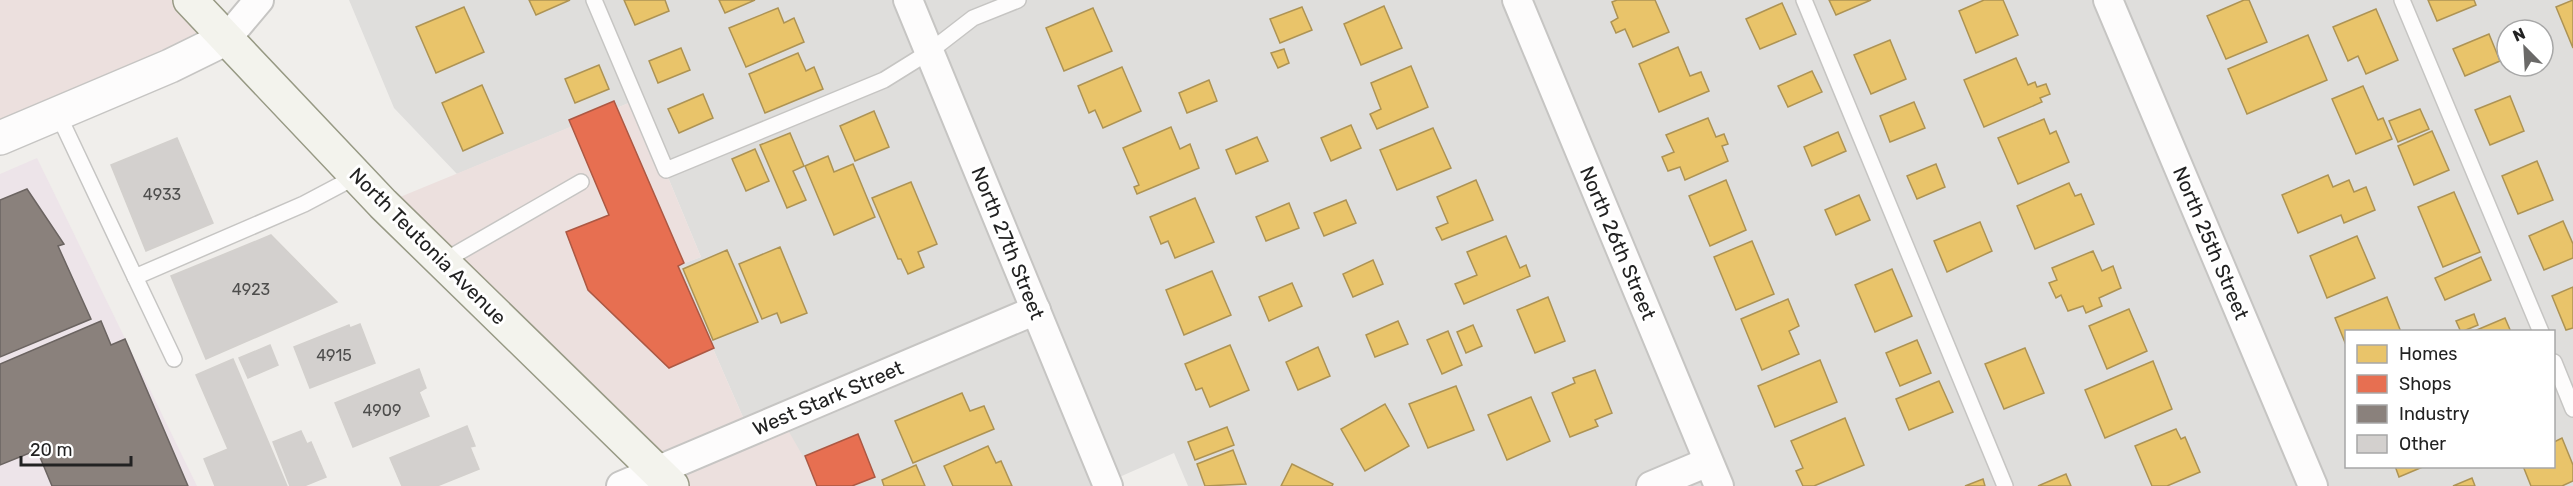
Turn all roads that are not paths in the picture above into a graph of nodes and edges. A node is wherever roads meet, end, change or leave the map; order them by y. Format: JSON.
{"nodes":[{"id":1,"x":190,"y":0,"type":"edge"},
{"id":2,"x":259,"y":0,"type":"edge"},
{"id":3,"x":594,"y":0,"type":"edge"},
{"id":4,"x":908,"y":0,"type":"edge"},
{"id":5,"x":1018,"y":0,"type":"edge"},
{"id":6,"x":1517,"y":0,"type":"edge"},
{"id":7,"x":1804,"y":0,"type":"edge"},
{"id":8,"x":2108,"y":0,"type":"edge"},
{"id":9,"x":2402,"y":0,"type":"edge"},
{"id":10,"x":227,"y":38,"type":"junction"},
{"id":11,"x":929,"y":52,"type":"junction"},
{"id":12,"x":58,"y":114,"type":"junction"},
{"id":13,"x":0,"y":138,"type":"edge"},
{"id":14,"x":357,"y":176,"type":"junction"},
{"id":15,"x":581,"y":182,"type":"dead end"},
{"id":16,"x":442,"y":262,"type":"junction"},
{"id":17,"x":135,"y":277,"type":"junction"},
{"id":18,"x":1036,"y":310,"type":"junction"},
{"id":19,"x":2540,"y":330,"type":"edge"},
{"id":20,"x":174,"y":359,"type":"dead end"},
{"id":21,"x":2555,"y":367,"type":"edge"},
{"id":22,"x":2573,"y":409,"type":"edge"},
{"id":23,"x":1714,"y":474,"type":"edge"},
{"id":24,"x":664,"y":479,"type":"edge"},
{"id":25,"x":621,"y":486,"type":"edge"},
{"id":26,"x":1108,"y":486,"type":"edge"},
{"id":27,"x":1652,"y":486,"type":"edge"},
{"id":28,"x":2006,"y":486,"type":"edge"},
{"id":29,"x":2313,"y":486,"type":"edge"}],
"edges":[{"from":1,"to":10,"type":"main road","name":"North Teutonia Avenue"},
{"from":2,"to":10,"type":"street"},
{"from":3,"to":11,"type":"lane"},
{"from":4,"to":11,"type":"street","name":"North 27th Street"},
{"from":5,"to":11,"type":"lane"},
{"from":6,"to":23,"type":"street","name":"North 26th Street"},
{"from":7,"to":28,"type":"lane"},
{"from":8,"to":29,"type":"street","name":"North 25th Street"},
{"from":9,"to":19,"type":"lane"},
{"from":10,"to":12,"type":"street"},
{"from":10,"to":14,"type":"main road","name":"North Teutonia Avenue"},
{"from":11,"to":18,"type":"street","name":"North 27th Street"},
{"from":12,"to":13,"type":"street"},
{"from":12,"to":17,"type":"lane"},
{"from":14,"to":16,"type":"main road","name":"North Teutonia Avenue"},
{"from":14,"to":17,"type":"lane"},
{"from":15,"to":16,"type":"lane"},
{"from":16,"to":24,"type":"main road","name":"North Teutonia Avenue"},
{"from":17,"to":20,"type":"lane"},
{"from":18,"to":24,"type":"street","name":"West Stark Street"},
{"from":18,"to":26,"type":"street","name":"North 27th Street"},
{"from":21,"to":22,"type":"lane"},
{"from":23,"to":27,"type":"street"},
{"from":24,"to":25,"type":"street","name":"West Stark Street"}]}
